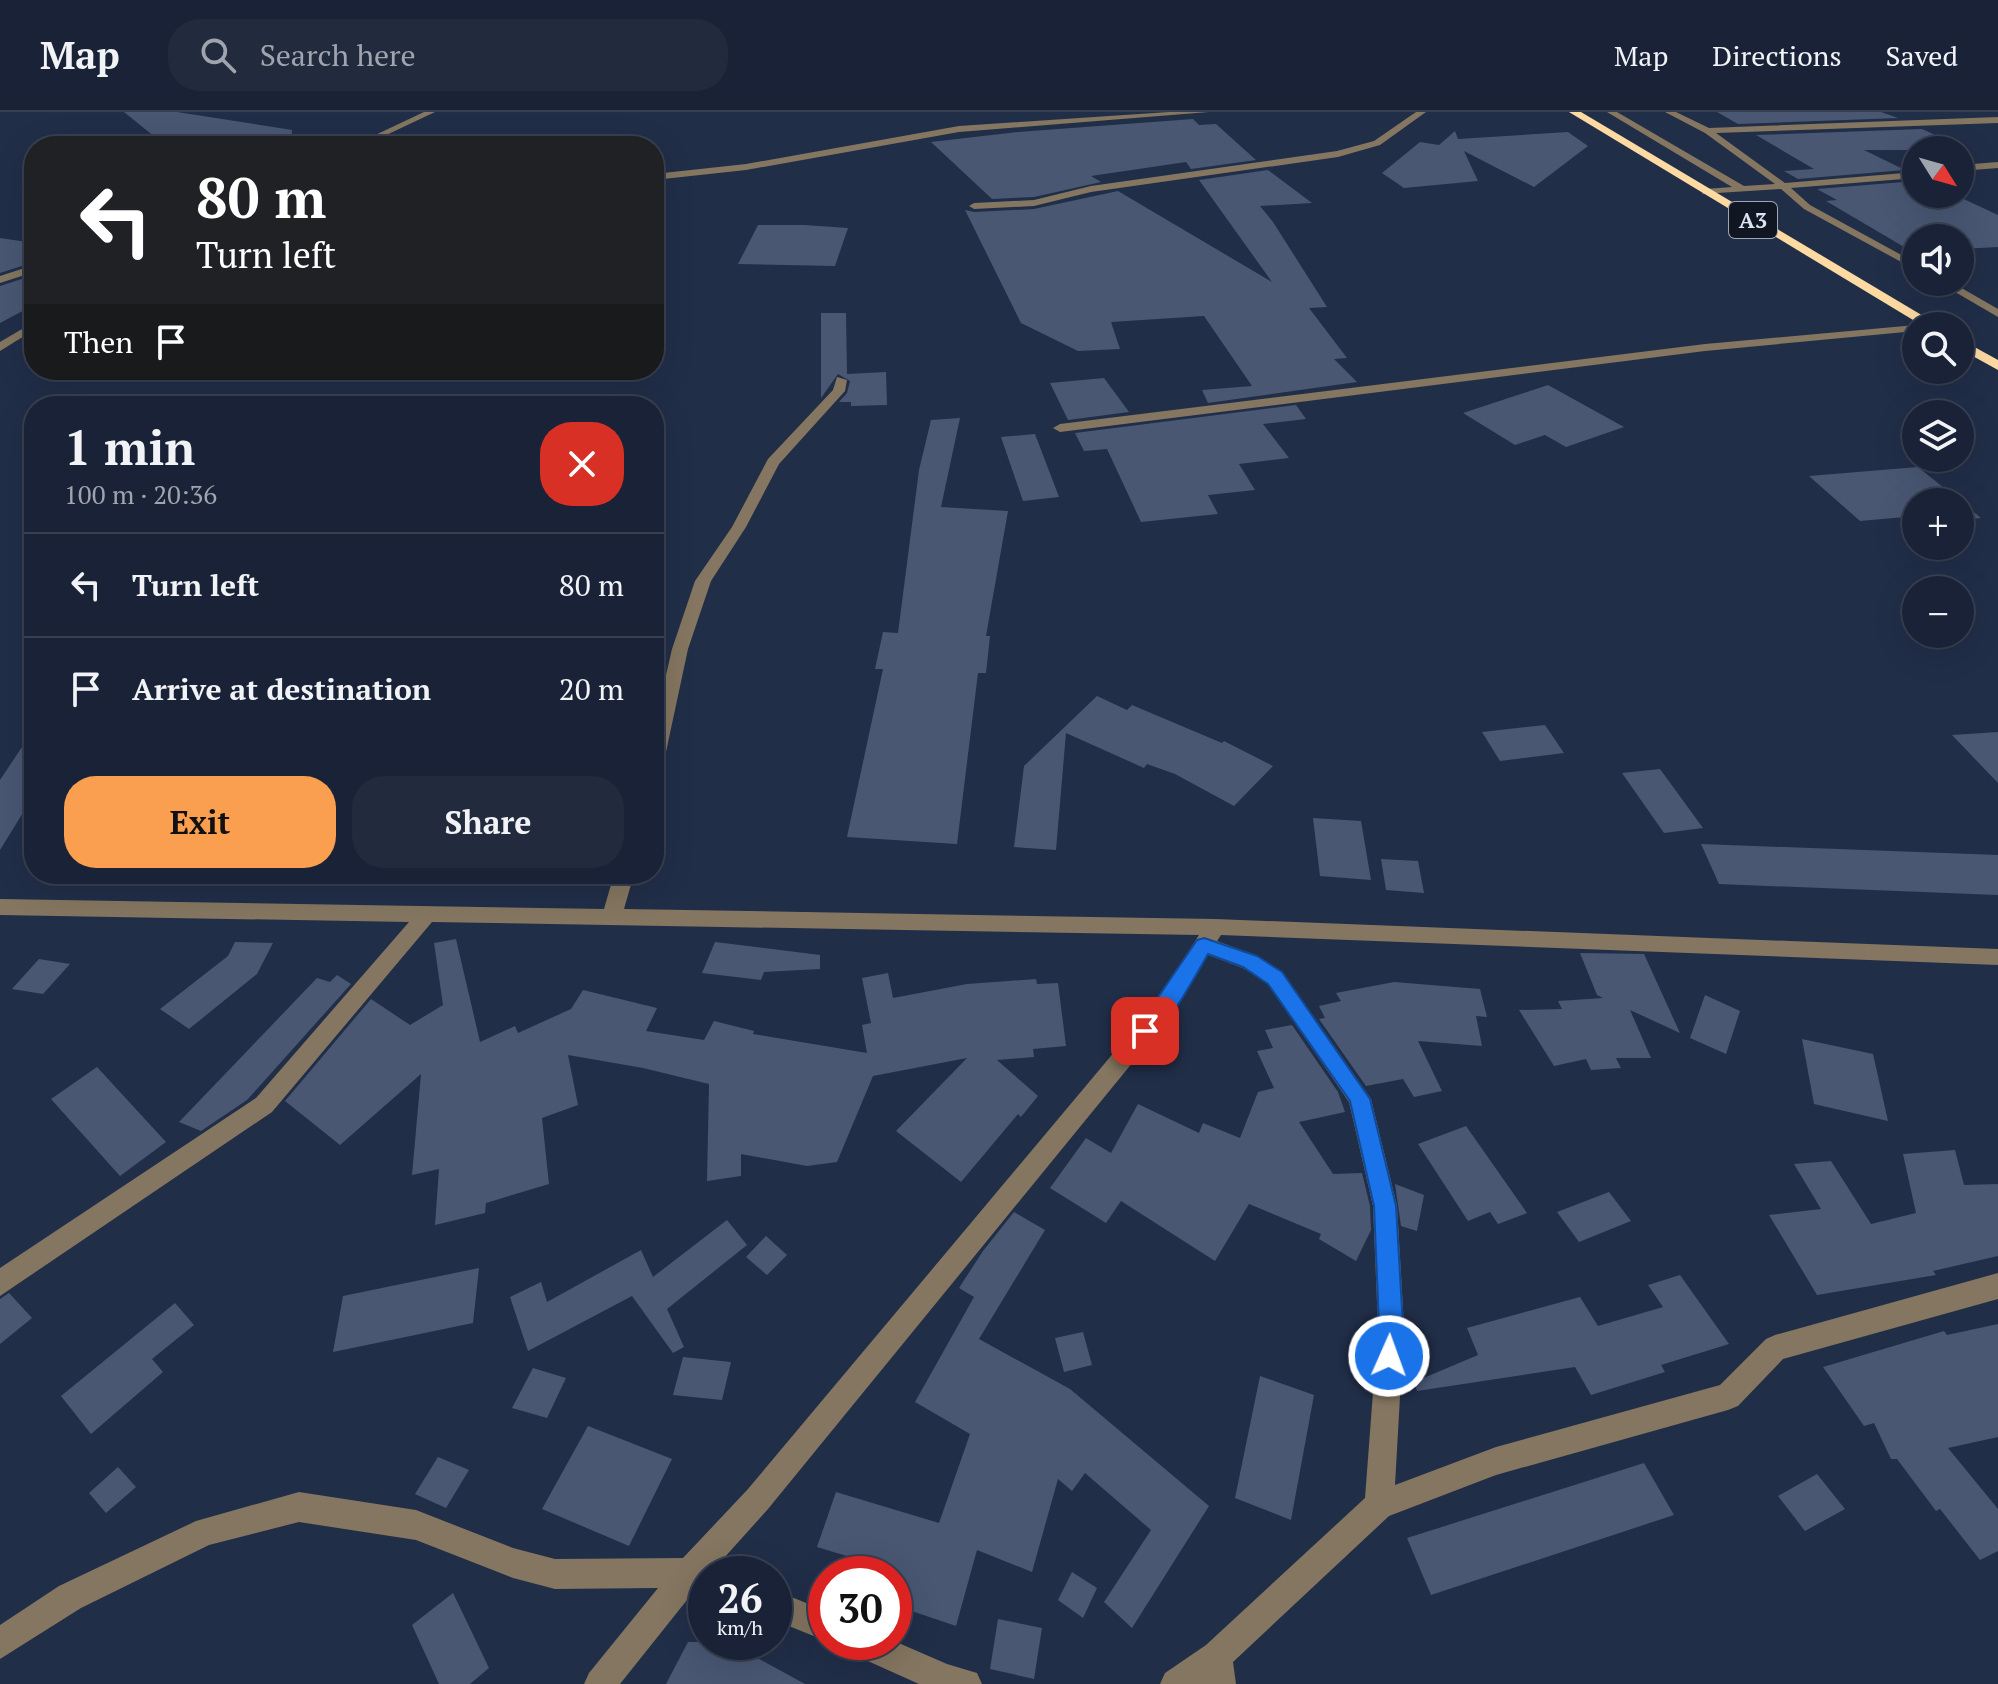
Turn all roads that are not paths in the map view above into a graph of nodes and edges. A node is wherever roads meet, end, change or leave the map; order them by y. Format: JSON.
{"nodes":[{"id":1,"x":431,"y":112,"type":"edge"},
{"id":2,"x":1205,"y":112,"type":"edge"},
{"id":3,"x":1422,"y":112,"type":"edge"},
{"id":4,"x":1574,"y":112,"type":"edge"},
{"id":5,"x":1611,"y":112,"type":"edge"},
{"id":6,"x":1669,"y":112,"type":"edge"},
{"id":7,"x":1833,"y":112,"type":"edge"},
{"id":8,"x":1998,"y":120,"type":"edge"},
{"id":9,"x":1856,"y":124,"type":"junction"},
{"id":10,"x":1708,"y":131,"type":"junction"},
{"id":11,"x":378,"y":136,"type":"edge"},
{"id":12,"x":1998,"y":165,"type":"edge"},
{"id":13,"x":1974,"y":167,"type":"edge"},
{"id":14,"x":664,"y":176,"type":"edge"},
{"id":15,"x":1902,"y":176,"type":"edge"},
{"id":16,"x":1782,"y":187,"type":"junction"},
{"id":17,"x":1744,"y":190,"type":"junction"},
{"id":18,"x":1705,"y":192,"type":"junction"},
{"id":19,"x":974,"y":206,"type":"dead end"},
{"id":20,"x":1902,"y":259,"type":"edge"},
{"id":21,"x":24,"y":272,"type":"edge"},
{"id":22,"x":0,"y":280,"type":"edge"},
{"id":23,"x":1967,"y":296,"type":"edge"},
{"id":24,"x":1909,"y":312,"type":"edge"},
{"id":25,"x":1998,"y":314,"type":"edge"},
{"id":26,"x":1902,"y":329,"type":"edge"},
{"id":27,"x":24,"y":331,"type":"edge"},
{"id":28,"x":0,"y":347,"type":"edge"},
{"id":29,"x":1974,"y":351,"type":"edge"},
{"id":30,"x":1998,"y":366,"type":"edge"},
{"id":31,"x":841,"y":380,"type":"dead end"},
{"id":32,"x":1060,"y":428,"type":"dead end"},
{"id":33,"x":664,"y":721,"type":"edge"},
{"id":34,"x":621,"y":884,"type":"edge"},
{"id":35,"x":0,"y":907,"type":"edge"},
{"id":36,"x":428,"y":913,"type":"junction"},
{"id":37,"x":612,"y":918,"type":"junction"},
{"id":38,"x":1209,"y":936,"type":"junction"},
{"id":39,"x":1998,"y":957,"type":"edge"},
{"id":40,"x":0,"y":1283,"type":"edge"},
{"id":41,"x":1998,"y":1286,"type":"edge"},
{"id":42,"x":1379,"y":1505,"type":"junction"},
{"id":43,"x":714,"y":1556,"type":"edge"},
{"id":44,"x":688,"y":1576,"type":"edge"},
{"id":45,"x":688,"y":1587,"type":"edge"},
{"id":46,"x":0,"y":1643,"type":"edge"},
{"id":47,"x":901,"y":1660,"type":"edge"},
{"id":48,"x":1219,"y":1670,"type":"edge"},
{"id":49,"x":600,"y":1684,"type":"edge"},
{"id":50,"x":966,"y":1684,"type":"edge"},
{"id":51,"x":1176,"y":1684,"type":"edge"}],
"edges":[{"from":1,"to":11,"type":"street"},
{"from":2,"to":14,"type":"street"},
{"from":3,"to":19,"type":"street"},
{"from":4,"to":18,"type":"highway","number":"A3"},
{"from":5,"to":17,"type":"street"},
{"from":6,"to":10,"type":"street"},
{"from":7,"to":9,"type":"street"},
{"from":8,"to":9,"type":"street"},
{"from":9,"to":10,"type":"street"},
{"from":10,"to":16,"type":"street"},
{"from":12,"to":13,"type":"street"},
{"from":15,"to":16,"type":"street"},
{"from":16,"to":17,"type":"street"},
{"from":16,"to":20,"type":"street"},
{"from":17,"to":18,"type":"street"},
{"from":18,"to":24,"type":"highway","number":"A3"},
{"from":21,"to":22,"type":"street"},
{"from":23,"to":25,"type":"street"},
{"from":26,"to":32,"type":"street"},
{"from":27,"to":28,"type":"street"},
{"from":29,"to":30,"type":"highway"},
{"from":31,"to":33,"type":"street"},
{"from":34,"to":37,"type":"street"},
{"from":35,"to":36,"type":"street"},
{"from":36,"to":37,"type":"street"},
{"from":36,"to":40,"type":"street"},
{"from":37,"to":38,"type":"street"},
{"from":38,"to":39,"type":"street"},
{"from":38,"to":42,"type":"street"},
{"from":38,"to":43,"type":"street"},
{"from":41,"to":42,"type":"street"},
{"from":42,"to":48,"type":"street"},
{"from":44,"to":46,"type":"street"},
{"from":45,"to":49,"type":"street"},
{"from":47,"to":50,"type":"street"},
{"from":48,"to":51,"type":"street"}]}
